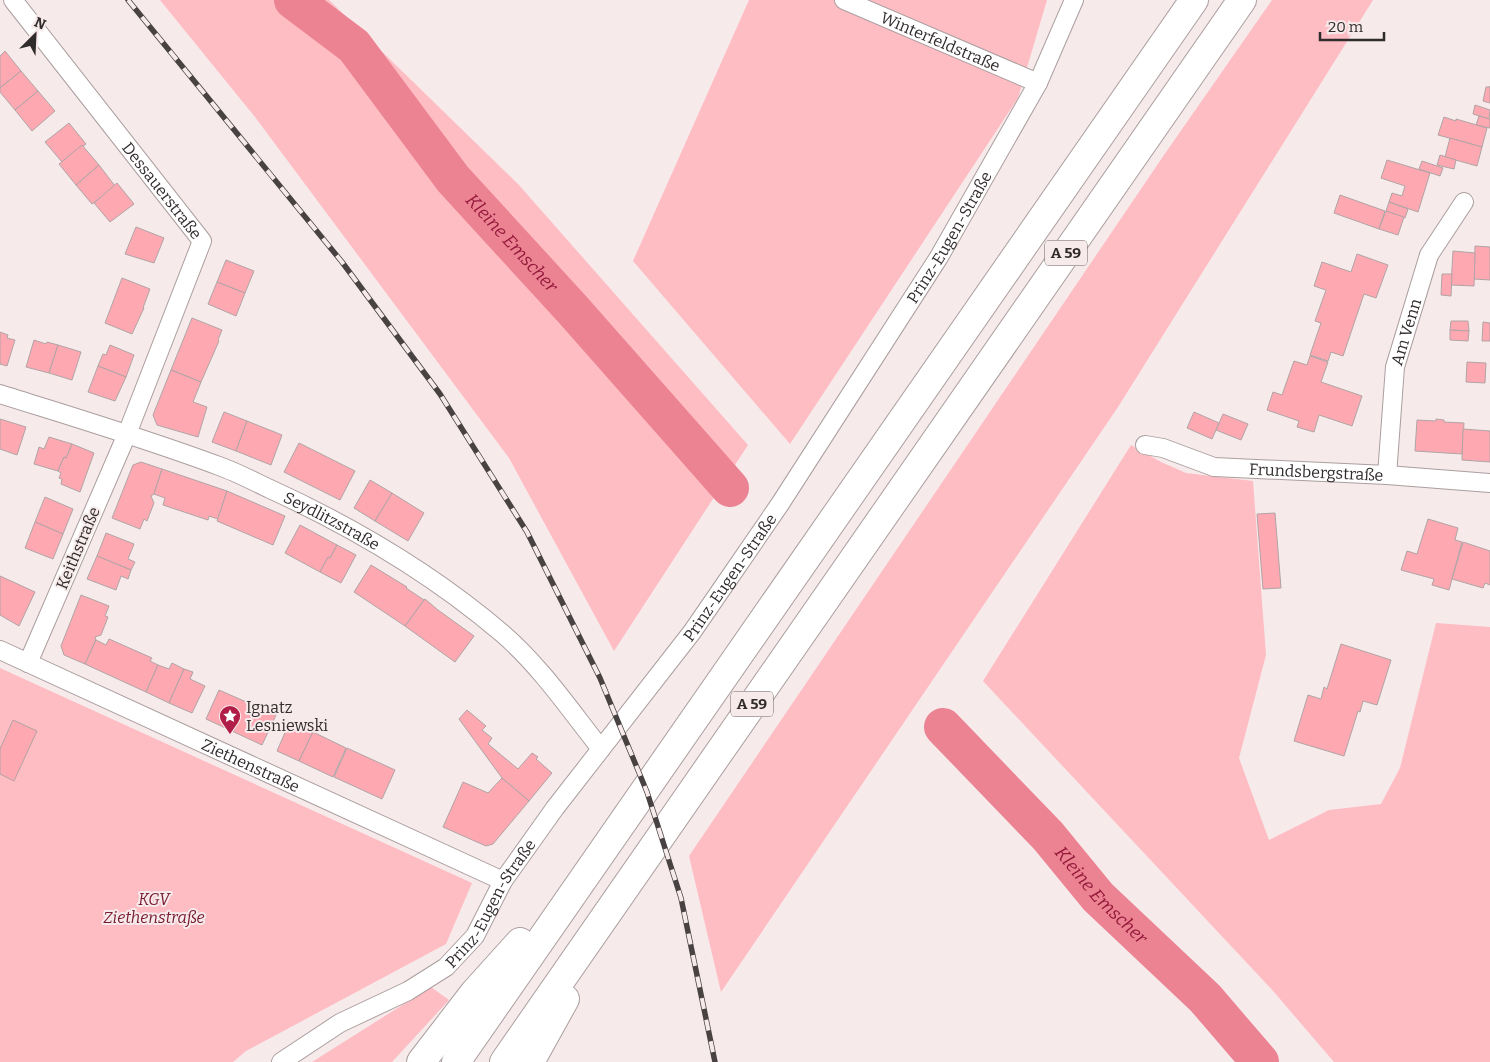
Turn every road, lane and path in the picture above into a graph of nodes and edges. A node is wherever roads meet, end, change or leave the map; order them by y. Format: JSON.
{"nodes":[{"id":1,"x":13,"y":0,"type":"edge"},
{"id":2,"x":844,"y":0,"type":"edge"},
{"id":3,"x":1074,"y":0,"type":"edge"},
{"id":4,"x":1194,"y":0,"type":"edge"},
{"id":5,"x":1242,"y":0,"type":"edge"},
{"id":6,"x":1038,"y":83,"type":"junction"},
{"id":7,"x":1464,"y":202,"type":"dead end"},
{"id":8,"x":0,"y":394,"type":"edge"},
{"id":9,"x":127,"y":434,"type":"junction"},
{"id":10,"x":1145,"y":445,"type":"dead end"},
{"id":11,"x":1387,"y":475,"type":"junction"},
{"id":12,"x":1490,"y":483,"type":"edge"},
{"id":13,"x":0,"y":650,"type":"edge"},
{"id":14,"x":28,"y":663,"type":"junction"},
{"id":15,"x":601,"y":749,"type":"junction"},
{"id":16,"x":598,"y":856,"type":"junction"},
{"id":17,"x":503,"y":881,"type":"junction"},
{"id":18,"x":616,"y":902,"type":"junction"},
{"id":19,"x":280,"y":1062,"type":"edge"},
{"id":20,"x":421,"y":1062,"type":"edge"},
{"id":21,"x":456,"y":1062,"type":"edge"},
{"id":22,"x":504,"y":1062,"type":"edge"},
{"id":23,"x":530,"y":1062,"type":"edge"}],
"edges":[{"from":1,"to":9,"type":"street","name":"Dessauerstraße"},
{"from":2,"to":6,"type":"street","name":"Winterfeldstraße"},
{"from":3,"to":6,"type":"street","name":"Prinz-Eugen-Straße"},
{"from":4,"to":16,"type":"highway","number":"A 59"},
{"from":5,"to":18,"type":"highway","number":"A 59"},
{"from":6,"to":15,"type":"street","name":"Prinz-Eugen-Straße"},
{"from":7,"to":11,"type":"street","name":"Am Venn"},
{"from":8,"to":9,"type":"street","name":"Seydlitzstraße"},
{"from":9,"to":14,"type":"street","name":"Keithstraße"},
{"from":9,"to":15,"type":"street","name":"Seydlitzstraße"},
{"from":10,"to":11,"type":"street","name":"Frundsbergstraße"},
{"from":11,"to":12,"type":"street","name":"Frundsbergstraße"},
{"from":13,"to":14,"type":"street","name":"Ziethenstraße"},
{"from":14,"to":17,"type":"street","name":"Ziethenstraße"},
{"from":15,"to":17,"type":"street","name":"Prinz-Eugen-Straße"},
{"from":16,"to":20,"type":"highway"},
{"from":16,"to":21,"type":"highway","number":"A 59"},
{"from":17,"to":19,"type":"street","name":"Prinz-Eugen-Straße"},
{"from":18,"to":22,"type":"highway","number":"A 59"},
{"from":18,"to":23,"type":"highway"}]}
